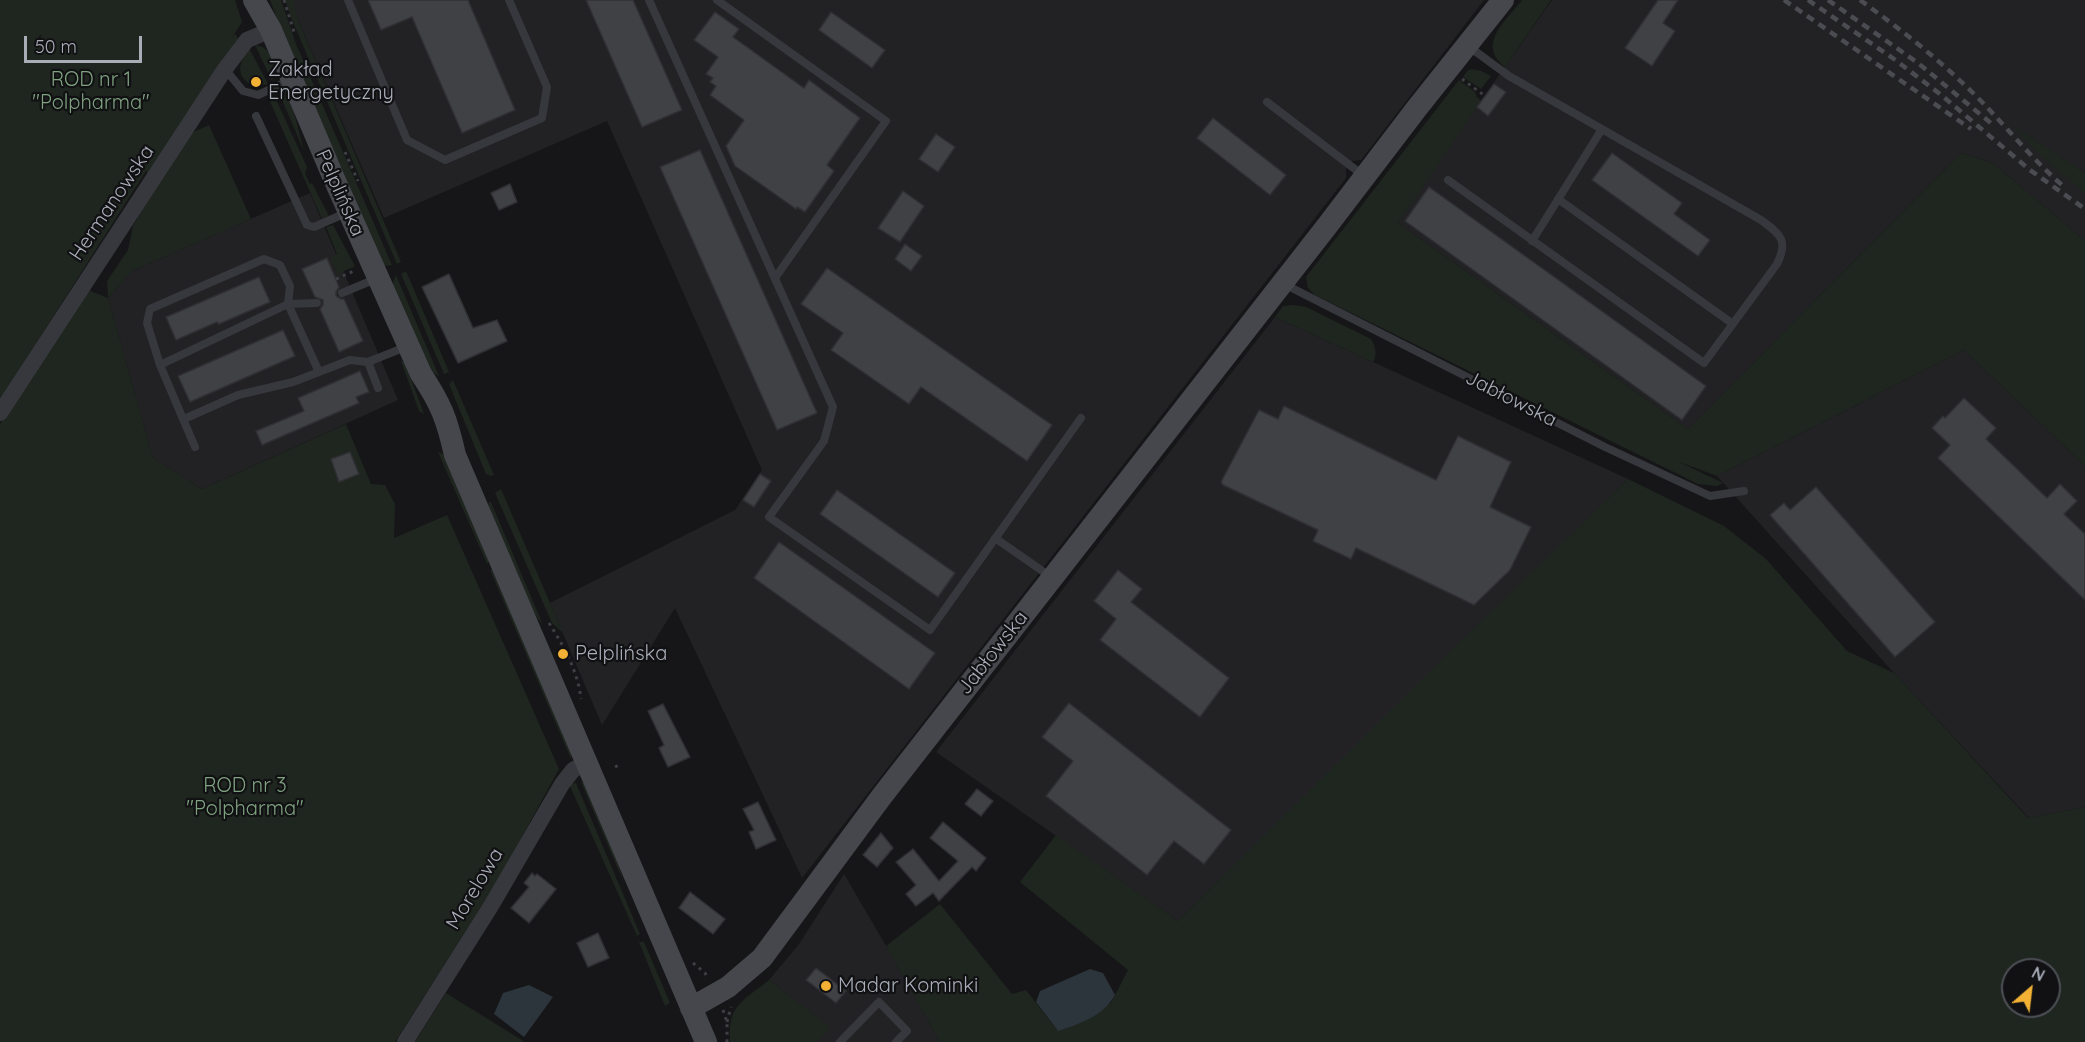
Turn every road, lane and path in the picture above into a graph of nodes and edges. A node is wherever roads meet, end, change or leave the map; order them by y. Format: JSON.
{"nodes":[{"id":1,"x":284,"y":0,"type":"edge"},
{"id":2,"x":348,"y":0,"type":"edge"},
{"id":3,"x":510,"y":0,"type":"edge"},
{"id":4,"x":650,"y":0,"type":"edge"},
{"id":5,"x":717,"y":0,"type":"edge"},
{"id":6,"x":1503,"y":0,"type":"edge"},
{"id":7,"x":261,"y":10,"type":"edge"},
{"id":8,"x":298,"y":45,"type":"dead end"},
{"id":9,"x":1467,"y":45,"type":"junction"},
{"id":10,"x":225,"y":69,"type":"junction"},
{"id":11,"x":1458,"y":76,"type":"dead end"},
{"id":12,"x":292,"y":80,"type":"junction"},
{"id":13,"x":1485,"y":96,"type":"dead end"},
{"id":14,"x":1267,"y":102,"type":"dead end"},
{"id":15,"x":256,"y":116,"type":"dead end"},
{"id":16,"x":1602,"y":129,"type":"junction"},
{"id":17,"x":342,"y":145,"type":"dead end"},
{"id":18,"x":1364,"y":177,"type":"junction"},
{"id":19,"x":1448,"y":180,"type":"dead end"},
{"id":20,"x":360,"y":186,"type":"dead end"},
{"id":21,"x":1558,"y":199,"type":"junction"},
{"id":22,"x":349,"y":212,"type":"junction"},
{"id":23,"x":1532,"y":241,"type":"junction"},
{"id":24,"x":348,"y":274,"type":"dead end"},
{"id":25,"x":378,"y":278,"type":"junction"},
{"id":26,"x":775,"y":278,"type":"junction"},
{"id":27,"x":336,"y":279,"type":"dead end"},
{"id":28,"x":1282,"y":283,"type":"junction"},
{"id":29,"x":342,"y":293,"type":"dead end"},
{"id":30,"x":318,"y":303,"type":"dead end"},
{"id":31,"x":288,"y":304,"type":"junction"},
{"id":32,"x":1733,"y":324,"type":"junction"},
{"id":33,"x":408,"y":346,"type":"junction"},
{"id":34,"x":368,"y":362,"type":"junction"},
{"id":35,"x":160,"y":365,"type":"junction"},
{"id":36,"x":318,"y":372,"type":"junction"},
{"id":37,"x":378,"y":388,"type":"dead end"},
{"id":38,"x":0,"y":413,"type":"edge"},
{"id":39,"x":1081,"y":418,"type":"dead end"},
{"id":40,"x":184,"y":419,"type":"junction"},
{"id":41,"x":195,"y":447,"type":"dead end"},
{"id":42,"x":1744,"y":491,"type":"dead end"},
{"id":43,"x":995,"y":538,"type":"junction"},
{"id":44,"x":1052,"y":578,"type":"junction"},
{"id":45,"x":587,"y":762,"type":"junction"},
{"id":46,"x":621,"y":764,"type":"dead end"},
{"id":47,"x":615,"y":766,"type":"dead end"},
{"id":48,"x":691,"y":1008,"type":"junction"},
{"id":49,"x":405,"y":1042,"type":"edge"},
{"id":50,"x":706,"y":1042,"type":"edge"},
{"id":51,"x":840,"y":1042,"type":"edge"},
{"id":52,"x":896,"y":1042,"type":"edge"}],
"edges":[{"from":1,"to":8,"type":"path"},
{"from":2,"to":3,"type":"lane"},
{"from":4,"to":26,"type":"lane"},
{"from":5,"to":26,"type":"lane"},
{"from":6,"to":9,"type":"main road","name":"Jabłowska"},
{"from":7,"to":10,"type":"street","name":"Hermanowska"},
{"from":7,"to":12,"type":"main road","name":"Pelplińska"},
{"from":9,"to":16,"type":"lane"},
{"from":9,"to":18,"type":"main road","name":"Jabłowska"},
{"from":10,"to":12,"type":"lane"},
{"from":10,"to":38,"type":"street","name":"Hermanowska"},
{"from":11,"to":13,"type":"path"},
{"from":12,"to":22,"type":"main road","name":"Pelplińska"},
{"from":14,"to":18,"type":"lane"},
{"from":15,"to":22,"type":"lane"},
{"from":16,"to":21,"type":"lane"},
{"from":16,"to":32,"type":"lane"},
{"from":17,"to":20,"type":"path"},
{"from":18,"to":28,"type":"main road","name":"Jabłowska"},
{"from":19,"to":23,"type":"lane"},
{"from":21,"to":23,"type":"lane"},
{"from":21,"to":32,"type":"lane"},
{"from":22,"to":25,"type":"main road","name":"Pelplińska"},
{"from":23,"to":32,"type":"lane"},
{"from":24,"to":27,"type":"path"},
{"from":25,"to":29,"type":"lane"},
{"from":25,"to":33,"type":"main road","name":"Pelplińska"},
{"from":26,"to":43,"type":"lane"},
{"from":28,"to":42,"type":"lane","name":"Jabłowska"},
{"from":28,"to":44,"type":"main road","name":"Jabłowska"},
{"from":30,"to":31,"type":"lane"},
{"from":31,"to":35,"type":"lane"},
{"from":31,"to":35,"type":"lane"},
{"from":31,"to":36,"type":"lane"},
{"from":33,"to":34,"type":"lane"},
{"from":33,"to":45,"type":"main road","name":"Pelplińska"},
{"from":34,"to":36,"type":"lane"},
{"from":34,"to":37,"type":"lane"},
{"from":35,"to":40,"type":"lane"},
{"from":36,"to":40,"type":"lane"},
{"from":39,"to":43,"type":"lane"},
{"from":40,"to":41,"type":"lane"},
{"from":43,"to":44,"type":"lane"},
{"from":44,"to":48,"type":"main road","name":"Jabłowska"},
{"from":45,"to":48,"type":"main road","name":"Pelplińska"},
{"from":45,"to":49,"type":"street","name":"Morelowa"},
{"from":46,"to":47,"type":"path"},
{"from":48,"to":50,"type":"main road","name":"Pelplińska"},
{"from":51,"to":52,"type":"lane"}]}
